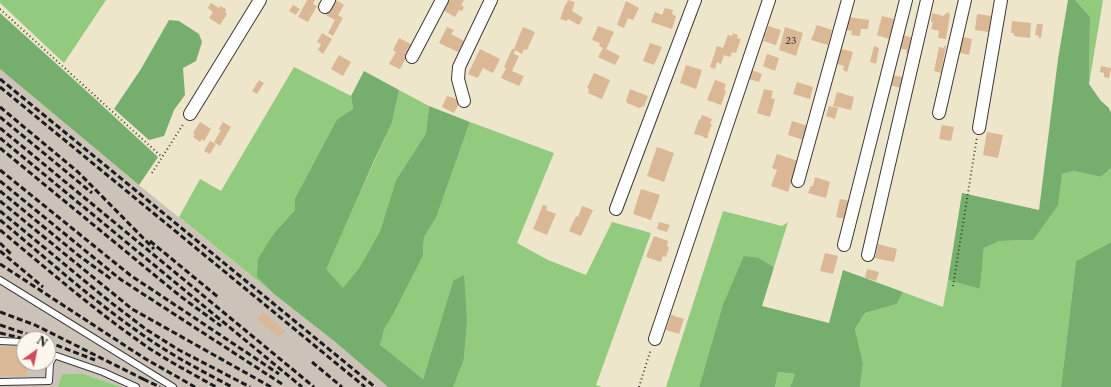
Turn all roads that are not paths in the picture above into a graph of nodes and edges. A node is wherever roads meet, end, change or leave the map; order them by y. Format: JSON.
{"nodes":[{"id":1,"x":260,"y":0,"type":"edge"},
{"id":2,"x":442,"y":0,"type":"edge"},
{"id":3,"x":491,"y":0,"type":"edge"},
{"id":4,"x":695,"y":0,"type":"edge"},
{"id":5,"x":769,"y":0,"type":"edge"},
{"id":6,"x":848,"y":0,"type":"edge"},
{"id":7,"x":906,"y":0,"type":"edge"},
{"id":8,"x":927,"y":0,"type":"edge"},
{"id":9,"x":965,"y":0,"type":"edge"},
{"id":10,"x":1001,"y":0,"type":"edge"},
{"id":11,"x":412,"y":57,"type":"dead end"},
{"id":12,"x":464,"y":101,"type":"dead end"},
{"id":13,"x":190,"y":114,"type":"road end"},
{"id":14,"x":939,"y":114,"type":"dead end"},
{"id":15,"x":979,"y":128,"type":"road end"},
{"id":16,"x":798,"y":181,"type":"dead end"},
{"id":17,"x":616,"y":209,"type":"dead end"},
{"id":18,"x":844,"y":245,"type":"dead end"},
{"id":19,"x":868,"y":255,"type":"dead end"},
{"id":20,"x":0,"y":280,"type":"edge"},
{"id":21,"x":655,"y":339,"type":"road end"},
{"id":22,"x":0,"y":341,"type":"edge"},
{"id":23,"x":16,"y":342,"type":"edge"},
{"id":24,"x":56,"y":356,"type":"edge"},
{"id":25,"x":50,"y":371,"type":"edge"},
{"id":26,"x":0,"y":382,"type":"edge"},
{"id":27,"x":136,"y":387,"type":"edge"},
{"id":28,"x":173,"y":387,"type":"edge"}],
"edges":[{"from":1,"to":13,"type":"street"},
{"from":2,"to":11,"type":"street"},
{"from":3,"to":12,"type":"street"},
{"from":4,"to":17,"type":"street"},
{"from":5,"to":21,"type":"street"},
{"from":6,"to":16,"type":"street"},
{"from":7,"to":18,"type":"street"},
{"from":8,"to":19,"type":"street"},
{"from":9,"to":14,"type":"street"},
{"from":10,"to":15,"type":"street"},
{"from":20,"to":28,"type":"lane"},
{"from":22,"to":23,"type":"lane"},
{"from":24,"to":27,"type":"lane"},
{"from":25,"to":26,"type":"lane"}]}
